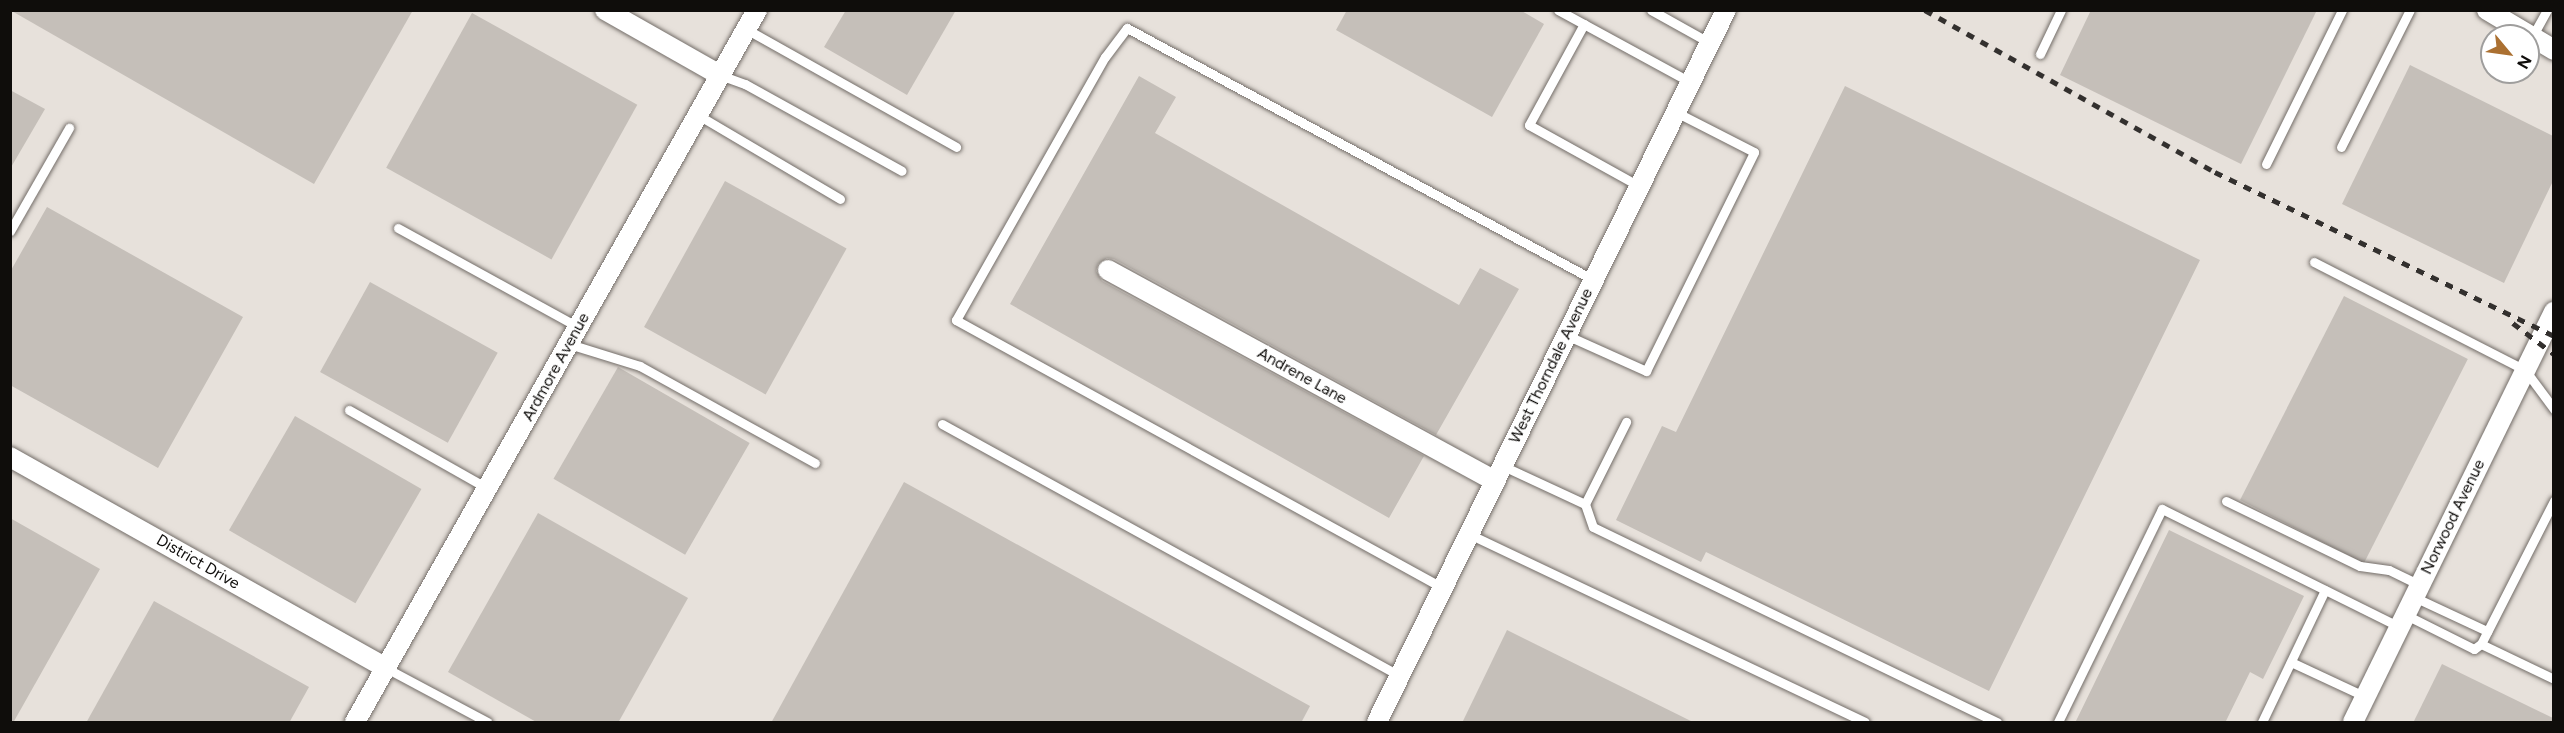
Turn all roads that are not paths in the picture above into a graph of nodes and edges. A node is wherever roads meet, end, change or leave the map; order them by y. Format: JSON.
{"nodes":[{"id":1,"x":605,"y":10,"type":"edge"},
{"id":2,"x":757,"y":10,"type":"edge"},
{"id":3,"x":1558,"y":10,"type":"edge"},
{"id":4,"x":1651,"y":10,"type":"edge"},
{"id":5,"x":1726,"y":10,"type":"edge"},
{"id":6,"x":2061,"y":10,"type":"edge"},
{"id":7,"x":2342,"y":10,"type":"edge"},
{"id":8,"x":2410,"y":10,"type":"edge"},
{"id":9,"x":2487,"y":10,"type":"edge"},
{"id":10,"x":2547,"y":10,"type":"edge"},
{"id":11,"x":1584,"y":24,"type":"junction"},
{"id":12,"x":2510,"y":24,"type":"edge"},
{"id":13,"x":2539,"y":24,"type":"edge"},
{"id":14,"x":747,"y":29,"type":"junction"},
{"id":15,"x":2540,"y":42,"type":"edge"},
{"id":16,"x":1710,"y":43,"type":"junction"},
{"id":17,"x":2553,"y":50,"type":"edge"},
{"id":18,"x":2040,"y":54,"type":"dead end"},
{"id":19,"x":720,"y":75,"type":"junction"},
{"id":20,"x":1690,"y":82,"type":"junction"},
{"id":21,"x":1676,"y":112,"type":"junction"},
{"id":22,"x":698,"y":114,"type":"junction"},
{"id":23,"x":69,"y":128,"type":"dead end"},
{"id":24,"x":956,"y":147,"type":"dead end"},
{"id":25,"x":2341,"y":147,"type":"dead end"},
{"id":26,"x":2266,"y":164,"type":"dead end"},
{"id":27,"x":902,"y":171,"type":"dead end"},
{"id":28,"x":1639,"y":186,"type":"junction"},
{"id":29,"x":840,"y":199,"type":"dead end"},
{"id":30,"x":398,"y":228,"type":"dead end"},
{"id":31,"x":10,"y":231,"type":"edge"},
{"id":32,"x":2314,"y":262,"type":"dead end"},
{"id":33,"x":1108,"y":270,"type":"dead end"},
{"id":34,"x":1592,"y":279,"type":"junction"},
{"id":35,"x":2553,"y":312,"type":"edge"},
{"id":36,"x":1566,"y":334,"type":"junction"},
{"id":37,"x":573,"y":336,"type":"junction"},
{"id":38,"x":2525,"y":370,"type":"junction"},
{"id":39,"x":2553,"y":409,"type":"edge"},
{"id":40,"x":349,"y":410,"type":"dead end"},
{"id":41,"x":1626,"y":422,"type":"dead end"},
{"id":42,"x":942,"y":424,"type":"dead end"},
{"id":43,"x":10,"y":457,"type":"edge"},
{"id":44,"x":815,"y":463,"type":"dead end"},
{"id":45,"x":1499,"y":474,"type":"junction"},
{"id":46,"x":487,"y":488,"type":"junction"},
{"id":47,"x":2226,"y":501,"type":"dead end"},
{"id":48,"x":2553,"y":501,"type":"edge"},
{"id":49,"x":1585,"y":504,"type":"junction"},
{"id":50,"x":1469,"y":534,"type":"junction"},
{"id":51,"x":1443,"y":588,"type":"junction"},
{"id":52,"x":2325,"y":590,"type":"junction"},
{"id":53,"x":2417,"y":591,"type":"junction"},
{"id":54,"x":2403,"y":621,"type":"junction"},
{"id":55,"x":2487,"y":631,"type":"junction"},
{"id":56,"x":2481,"y":644,"type":"junction"},
{"id":57,"x":2291,"y":662,"type":"junction"},
{"id":58,"x":386,"y":668,"type":"junction"},
{"id":59,"x":1400,"y":676,"type":"junction"},
{"id":60,"x":2553,"y":679,"type":"edge"},
{"id":61,"x":2366,"y":697,"type":"junction"},
{"id":62,"x":355,"y":723,"type":"edge"},
{"id":63,"x":487,"y":723,"type":"edge"},
{"id":64,"x":1377,"y":723,"type":"edge"},
{"id":65,"x":1866,"y":723,"type":"edge"},
{"id":66,"x":1997,"y":723,"type":"edge"},
{"id":67,"x":2058,"y":723,"type":"edge"},
{"id":68,"x":2262,"y":723,"type":"edge"},
{"id":69,"x":2353,"y":723,"type":"edge"}],
"edges":[{"from":1,"to":19,"type":"street"},
{"from":2,"to":14,"type":"street","name":"Ardmore Avenue"},
{"from":3,"to":11,"type":"lane"},
{"from":4,"to":16,"type":"lane"},
{"from":5,"to":16,"type":"street","name":"West Thorndale Avenue"},
{"from":6,"to":18,"type":"lane"},
{"from":7,"to":26,"type":"lane"},
{"from":8,"to":25,"type":"lane"},
{"from":9,"to":12,"type":"street"},
{"from":10,"to":13,"type":"lane"},
{"from":11,"to":20,"type":"lane"},
{"from":11,"to":28,"type":"lane"},
{"from":14,"to":19,"type":"street","name":"Ardmore Avenue"},
{"from":14,"to":24,"type":"lane"},
{"from":15,"to":17,"type":"street"},
{"from":16,"to":20,"type":"street","name":"West Thorndale Avenue"},
{"from":19,"to":22,"type":"street","name":"Ardmore Avenue"},
{"from":19,"to":27,"type":"lane"},
{"from":20,"to":21,"type":"street","name":"West Thorndale Avenue"},
{"from":21,"to":28,"type":"street","name":"West Thorndale Avenue"},
{"from":21,"to":36,"type":"lane"},
{"from":22,"to":29,"type":"lane"},
{"from":22,"to":37,"type":"street","name":"Ardmore Avenue"},
{"from":23,"to":31,"type":"lane"},
{"from":28,"to":34,"type":"street","name":"West Thorndale Avenue"},
{"from":30,"to":37,"type":"lane"},
{"from":32,"to":38,"type":"lane"},
{"from":33,"to":45,"type":"street","name":"Andrene Lane"},
{"from":34,"to":36,"type":"street","name":"West Thorndale Avenue"},
{"from":34,"to":51,"type":"lane"},
{"from":35,"to":38,"type":"street","name":"Norwood Avenue"},
{"from":36,"to":45,"type":"street","name":"West Thorndale Avenue"},
{"from":37,"to":44,"type":"lane"},
{"from":37,"to":46,"type":"street","name":"Ardmore Avenue"},
{"from":38,"to":39,"type":"lane"},
{"from":38,"to":53,"type":"street","name":"Norwood Avenue"},
{"from":40,"to":46,"type":"lane"},
{"from":41,"to":49,"type":"lane"},
{"from":42,"to":59,"type":"lane"},
{"from":43,"to":58,"type":"street","name":"District Drive"},
{"from":45,"to":49,"type":"lane"},
{"from":45,"to":50,"type":"street","name":"West Thorndale Avenue"},
{"from":46,"to":58,"type":"street","name":"Ardmore Avenue"},
{"from":47,"to":53,"type":"lane"},
{"from":48,"to":55,"type":"lane"},
{"from":49,"to":66,"type":"lane"},
{"from":50,"to":51,"type":"street","name":"West Thorndale Avenue"},
{"from":50,"to":65,"type":"lane"},
{"from":51,"to":59,"type":"street","name":"West Thorndale Avenue"},
{"from":52,"to":54,"type":"lane"},
{"from":52,"to":57,"type":"lane"},
{"from":52,"to":67,"type":"lane"},
{"from":53,"to":54,"type":"street","name":"Norwood Avenue"},
{"from":53,"to":55,"type":"lane"},
{"from":54,"to":56,"type":"lane"},
{"from":54,"to":61,"type":"street","name":"Norwood Avenue"},
{"from":55,"to":56,"type":"lane"},
{"from":56,"to":60,"type":"lane"},
{"from":57,"to":61,"type":"lane"},
{"from":57,"to":68,"type":"lane"},
{"from":58,"to":62,"type":"street","name":"Ardmore Avenue"},
{"from":58,"to":63,"type":"lane"},
{"from":59,"to":64,"type":"street","name":"West Thorndale Avenue"},
{"from":61,"to":69,"type":"street","name":"Norwood Avenue"}]}
